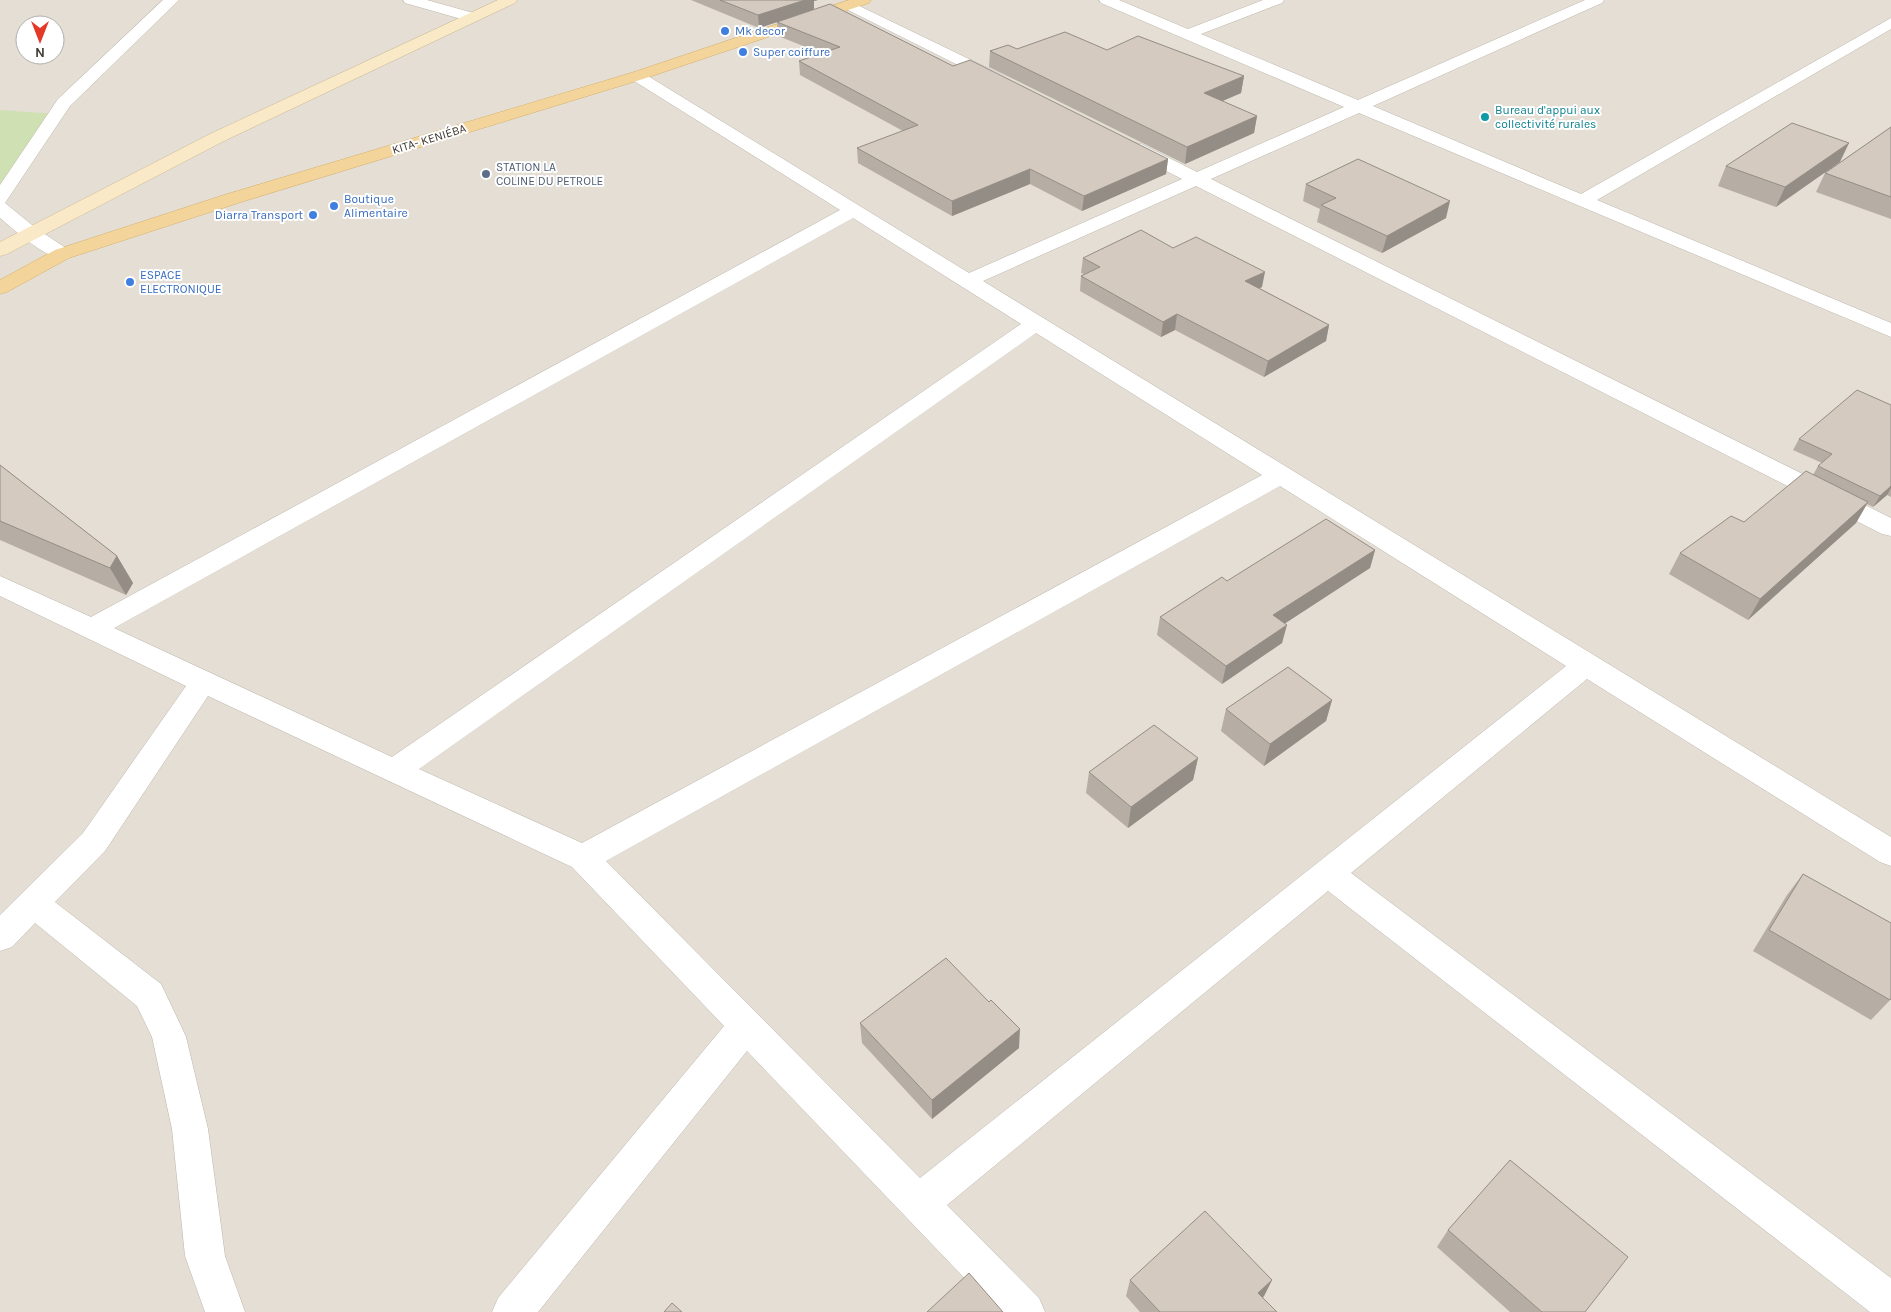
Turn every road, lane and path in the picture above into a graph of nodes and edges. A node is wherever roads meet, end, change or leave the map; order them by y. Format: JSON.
{"nodes":[{"id":1,"x":172,"y":0,"type":"edge"},
{"id":2,"x":410,"y":0,"type":"edge"},
{"id":3,"x":510,"y":0,"type":"edge"},
{"id":4,"x":1106,"y":0,"type":"edge"},
{"id":5,"x":1276,"y":0,"type":"edge"},
{"id":6,"x":1597,"y":0,"type":"edge"},
{"id":7,"x":856,"y":2,"type":"edge"},
{"id":8,"x":472,"y":17,"type":"junction"},
{"id":9,"x":1891,"y":23,"type":"edge"},
{"id":10,"x":1188,"y":34,"type":"junction"},
{"id":11,"x":637,"y":76,"type":"junction"},
{"id":12,"x":1009,"y":85,"type":"edge"},
{"id":13,"x":1358,"y":106,"type":"junction"},
{"id":14,"x":1116,"y":138,"type":"edge"},
{"id":15,"x":1196,"y":178,"type":"junction"},
{"id":16,"x":0,"y":199,"type":"edge"},
{"id":17,"x":1582,"y":200,"type":"junction"},
{"id":18,"x":0,"y":208,"type":"edge"},
{"id":19,"x":854,"y":210,"type":"junction"},
{"id":20,"x":30,"y":233,"type":"junction"},
{"id":21,"x":0,"y":250,"type":"edge"},
{"id":22,"x":62,"y":254,"type":"junction"},
{"id":23,"x":967,"y":280,"type":"junction"},
{"id":24,"x":0,"y":288,"type":"edge"},
{"id":25,"x":1036,"y":323,"type":"junction"},
{"id":26,"x":1891,"y":331,"type":"edge"},
{"id":27,"x":1281,"y":475,"type":"junction"},
{"id":28,"x":1891,"y":528,"type":"edge"},
{"id":29,"x":0,"y":585,"type":"edge"},
{"id":30,"x":93,"y":628,"type":"junction"},
{"id":31,"x":1586,"y":664,"type":"junction"},
{"id":32,"x":203,"y":682,"type":"junction"},
{"id":33,"x":395,"y":770,"type":"junction"},
{"id":34,"x":1891,"y":853,"type":"edge"},
{"id":35,"x":583,"y":858,"type":"junction"},
{"id":36,"x":1328,"y":873,"type":"junction"},
{"id":37,"x":33,"y":903,"type":"junction"},
{"id":38,"x":0,"y":936,"type":"edge"},
{"id":39,"x":746,"y":1025,"type":"junction"},
{"id":40,"x":919,"y":1203,"type":"junction"},
{"id":41,"x":1891,"y":1303,"type":"edge"},
{"id":42,"x":225,"y":1312,"type":"edge"},
{"id":43,"x":512,"y":1312,"type":"edge"},
{"id":44,"x":1024,"y":1312,"type":"edge"}],
"edges":[{"from":1,"to":16,"type":"street"},
{"from":2,"to":8,"type":"street"},
{"from":3,"to":8,"type":"street"},
{"from":4,"to":10,"type":"street"},
{"from":5,"to":10,"type":"street"},
{"from":6,"to":13,"type":"street"},
{"from":7,"to":11,"type":"main road","name":"KITA- KENIÉBA"},
{"from":7,"to":12,"type":"street"},
{"from":8,"to":20,"type":"street"},
{"from":9,"to":17,"type":"street"},
{"from":10,"to":13,"type":"street"},
{"from":11,"to":19,"type":"street"},
{"from":11,"to":22,"type":"main road","name":"KITA- KENIÉBA"},
{"from":13,"to":15,"type":"street"},
{"from":13,"to":17,"type":"street"},
{"from":14,"to":15,"type":"street"},
{"from":15,"to":23,"type":"street"},
{"from":15,"to":28,"type":"street"},
{"from":17,"to":26,"type":"street"},
{"from":18,"to":20,"type":"street"},
{"from":19,"to":23,"type":"street"},
{"from":19,"to":30,"type":"street"},
{"from":20,"to":21,"type":"street"},
{"from":20,"to":22,"type":"street"},
{"from":22,"to":24,"type":"main road","name":"KITA- KENIÉBA"},
{"from":23,"to":25,"type":"street"},
{"from":25,"to":27,"type":"street"},
{"from":25,"to":33,"type":"street"},
{"from":27,"to":31,"type":"street"},
{"from":27,"to":35,"type":"street"},
{"from":29,"to":30,"type":"street"},
{"from":30,"to":32,"type":"street"},
{"from":31,"to":34,"type":"street"},
{"from":31,"to":36,"type":"street"},
{"from":32,"to":33,"type":"street"},
{"from":32,"to":37,"type":"street"},
{"from":33,"to":35,"type":"street"},
{"from":35,"to":39,"type":"street"},
{"from":36,"to":40,"type":"street"},
{"from":36,"to":41,"type":"street"},
{"from":37,"to":38,"type":"street"},
{"from":37,"to":42,"type":"street"},
{"from":39,"to":40,"type":"street"},
{"from":39,"to":43,"type":"street"},
{"from":40,"to":44,"type":"street"}]}
